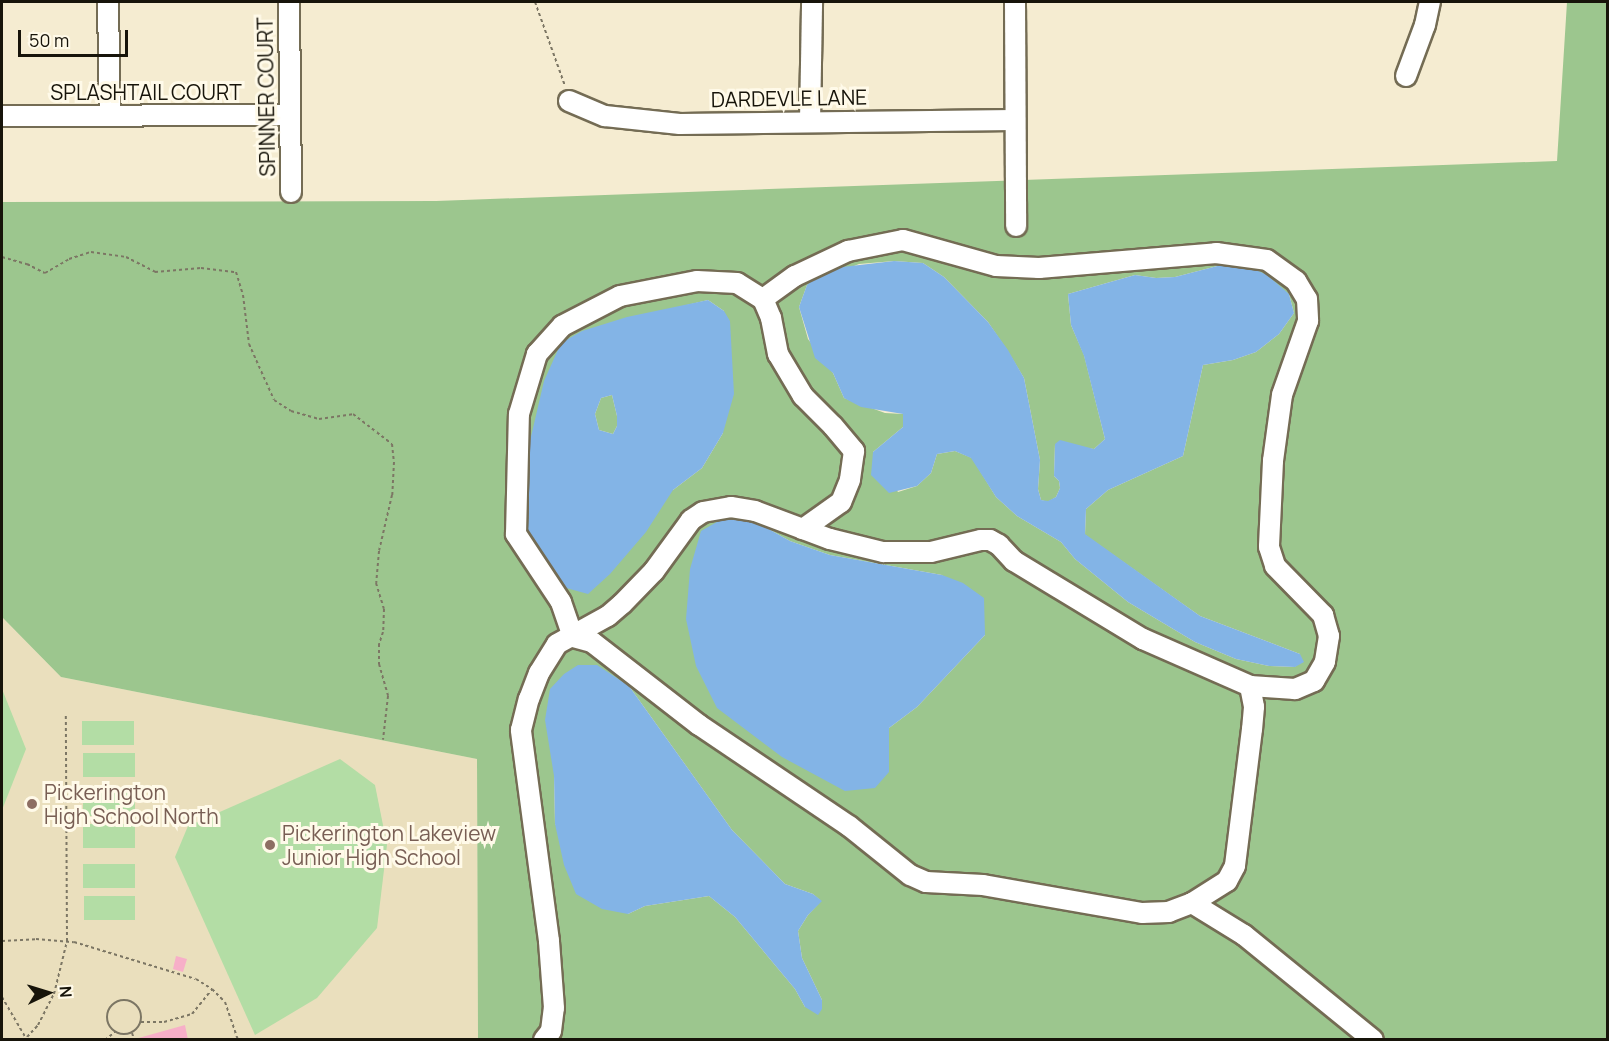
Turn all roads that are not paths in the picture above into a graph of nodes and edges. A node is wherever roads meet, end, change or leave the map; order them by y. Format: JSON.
{"nodes":[{"id":1,"x":108,"y":2,"type":"edge"},
{"id":2,"x":289,"y":2,"type":"edge"},
{"id":3,"x":812,"y":2,"type":"edge"},
{"id":4,"x":1015,"y":2,"type":"edge"},
{"id":5,"x":1430,"y":2,"type":"edge"},
{"id":6,"x":1407,"y":76,"type":"dead end"},
{"id":7,"x":569,"y":101,"type":"road end"},
{"id":8,"x":110,"y":115,"type":"junction"},
{"id":9,"x":290,"y":115,"type":"junction"},
{"id":10,"x":2,"y":116,"type":"edge"},
{"id":11,"x":1014,"y":120,"type":"junction"},
{"id":12,"x":810,"y":121,"type":"junction"},
{"id":13,"x":291,"y":192,"type":"dead end"},
{"id":14,"x":1016,"y":226,"type":"dead end"},
{"id":15,"x":763,"y":299,"type":"junction"},
{"id":16,"x":803,"y":529,"type":"junction"},
{"id":17,"x":573,"y":637,"type":"junction"},
{"id":18,"x":1250,"y":686,"type":"junction"},
{"id":19,"x":1192,"y":903,"type":"junction"},
{"id":20,"x":544,"y":1040,"type":"edge"},
{"id":21,"x":1373,"y":1040,"type":"edge"}],
"edges":[{"from":1,"to":8,"type":"street"},
{"from":2,"to":9,"type":"street","name":"SPINNER COURT"},
{"from":3,"to":12,"type":"street"},
{"from":4,"to":11,"type":"street"},
{"from":5,"to":6,"type":"street"},
{"from":7,"to":12,"type":"street","name":"DARDEVLE LANE"},
{"from":8,"to":9,"type":"street","name":"SPLASHTAIL COURT"},
{"from":8,"to":10,"type":"street","name":"SPLASHTAIL COURT"},
{"from":9,"to":13,"type":"street","name":"SPINNER COURT"},
{"from":11,"to":12,"type":"street","name":"DARDEVLE LANE"},
{"from":11,"to":14,"type":"street"},
{"from":15,"to":16,"type":"street"},
{"from":15,"to":17,"type":"street"},
{"from":15,"to":18,"type":"street"},
{"from":16,"to":17,"type":"street"},
{"from":16,"to":18,"type":"street"},
{"from":17,"to":19,"type":"street"},
{"from":17,"to":20,"type":"street"},
{"from":18,"to":19,"type":"street"},
{"from":19,"to":21,"type":"street"}]}
